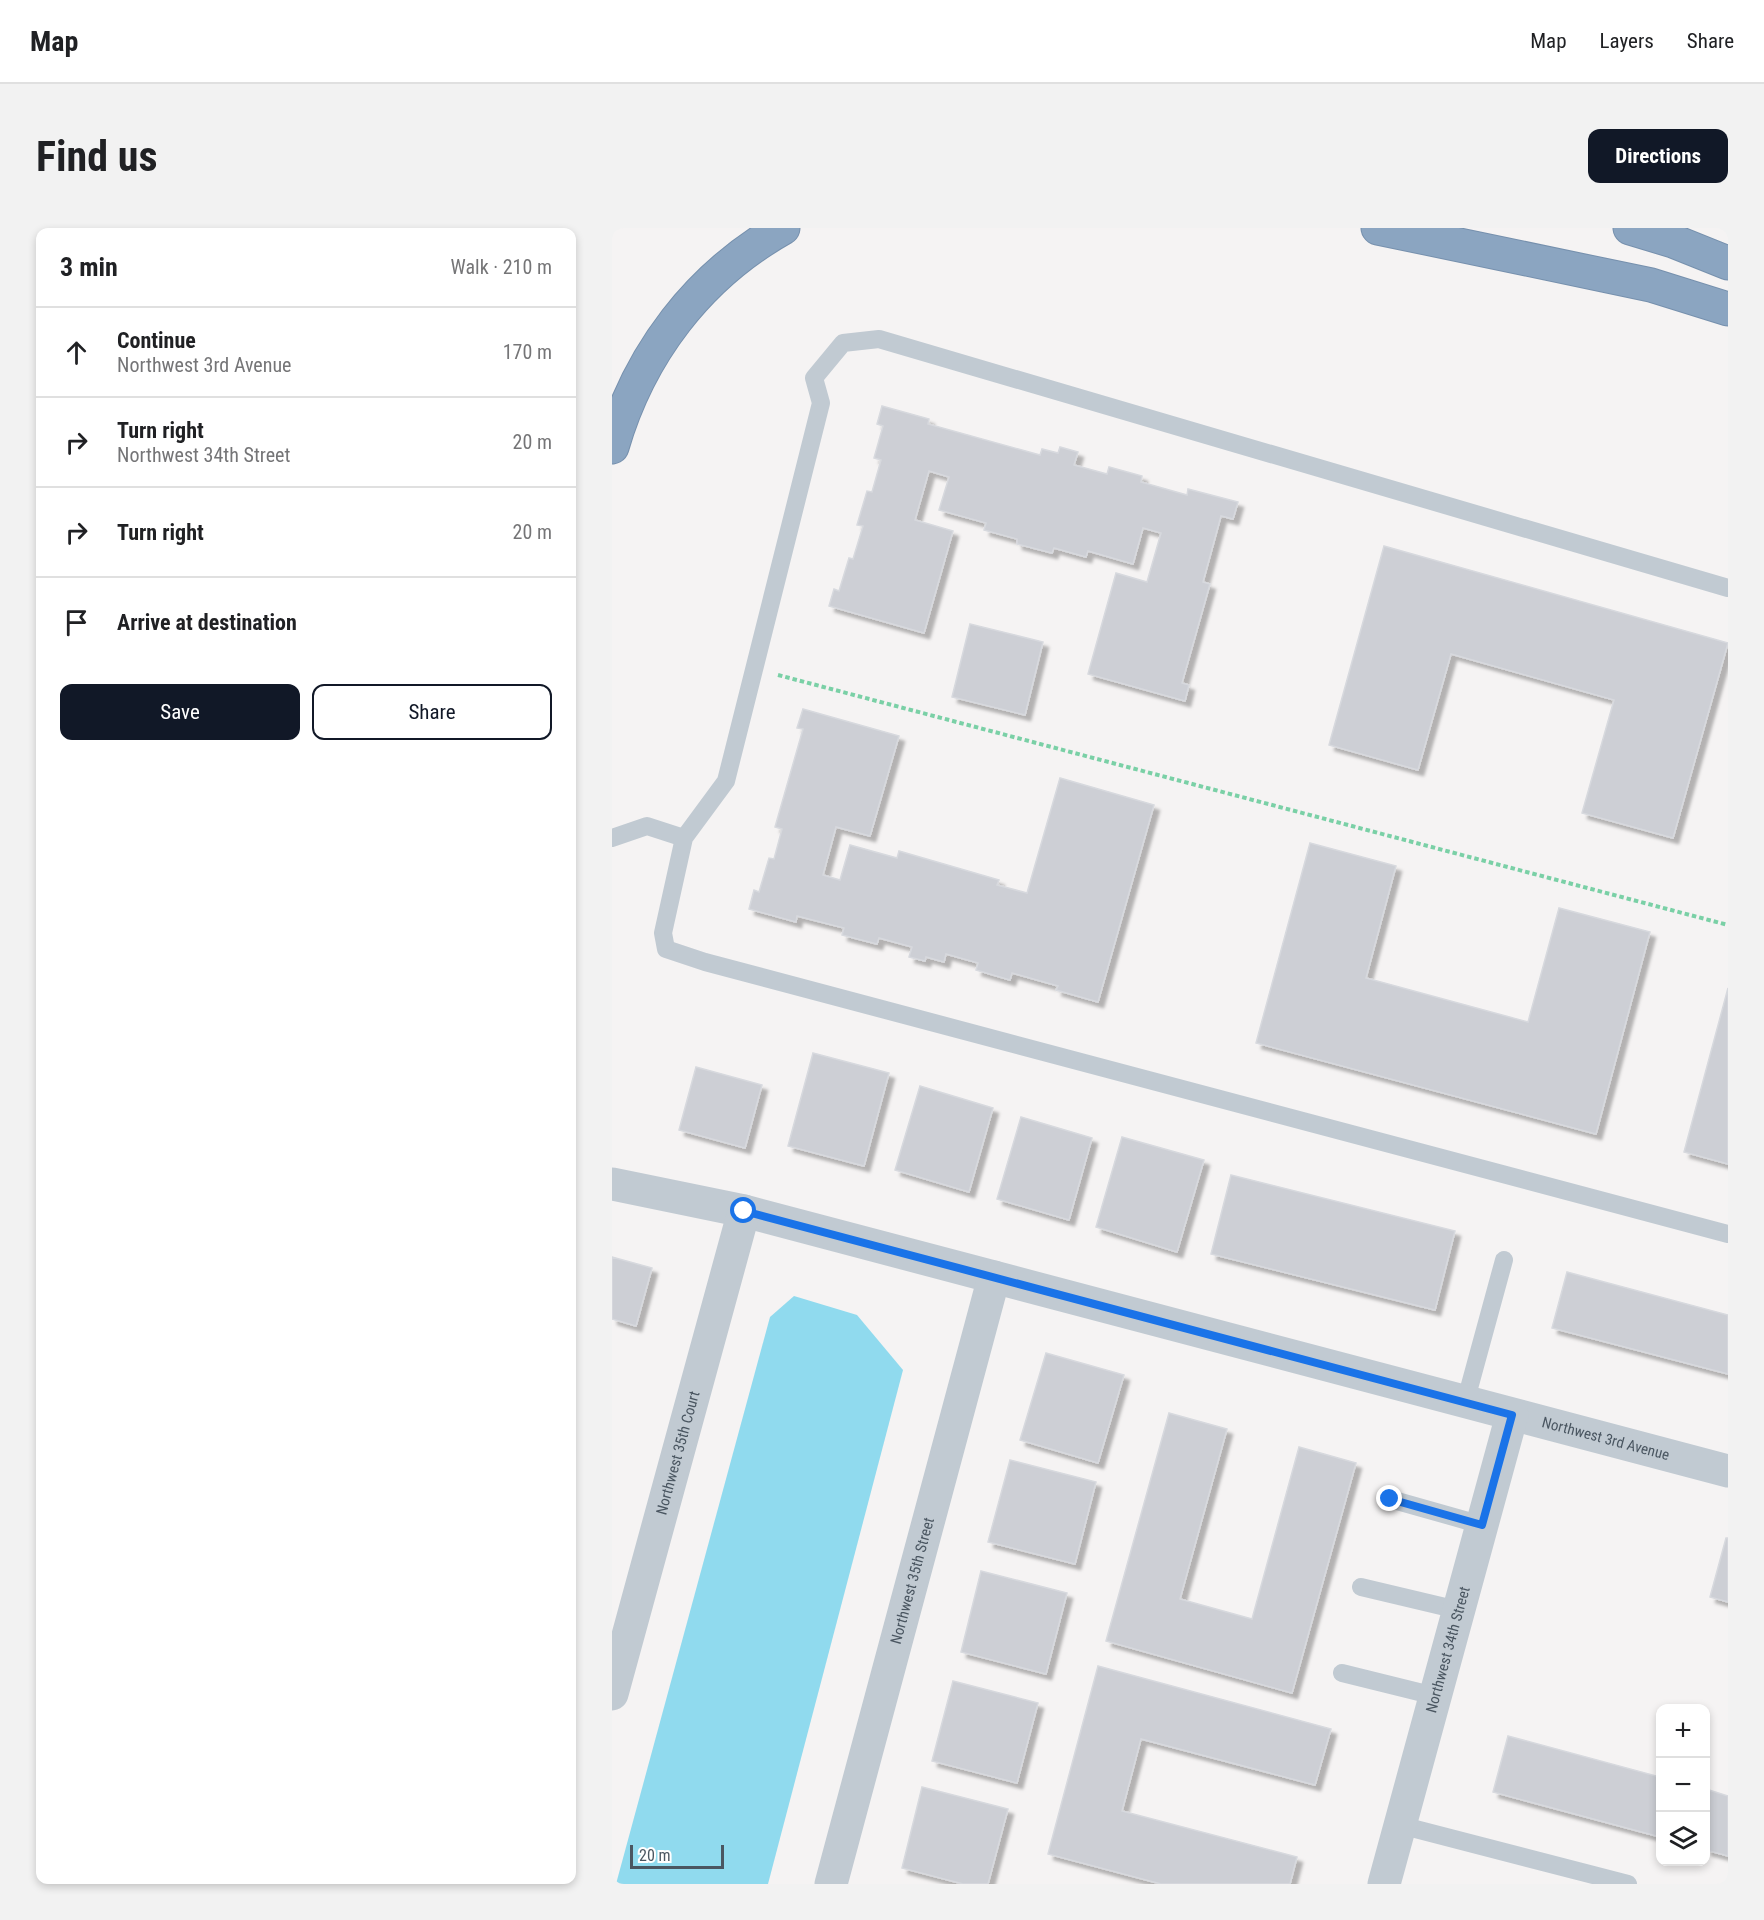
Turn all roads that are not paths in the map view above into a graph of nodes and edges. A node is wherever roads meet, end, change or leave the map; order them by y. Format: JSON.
{"nodes":[{"id":1,"x":783,"y":228,"type":"edge"},
{"id":2,"x":1378,"y":228,"type":"edge"},
{"id":3,"x":1630,"y":228,"type":"edge"},
{"id":4,"x":1728,"y":263,"type":"edge"},
{"id":5,"x":1728,"y":309,"type":"edge"},
{"id":6,"x":612,"y":447,"type":"edge"},
{"id":7,"x":1728,"y":588,"type":"edge"},
{"id":8,"x":612,"y":838,"type":"edge"},
{"id":9,"x":684,"y":838,"type":"junction"},
{"id":10,"x":612,"y":1184,"type":"edge"},
{"id":11,"x":744,"y":1211,"type":"junction"},
{"id":12,"x":1728,"y":1234,"type":"edge"},
{"id":13,"x":1504,"y":1260,"type":"dead end"},
{"id":14,"x":994,"y":1277,"type":"junction"},
{"id":15,"x":1465,"y":1403,"type":"junction"},
{"id":16,"x":1512,"y":1415,"type":"junction"},
{"id":17,"x":1728,"y":1472,"type":"edge"},
{"id":18,"x":1390,"y":1499,"type":"dead end"},
{"id":19,"x":1482,"y":1525,"type":"junction"},
{"id":20,"x":1361,"y":1587,"type":"dead end"},
{"id":21,"x":1458,"y":1610,"type":"junction"},
{"id":22,"x":1342,"y":1673,"type":"dead end"},
{"id":23,"x":612,"y":1694,"type":"edge"},
{"id":24,"x":1435,"y":1696,"type":"junction"},
{"id":25,"x":1400,"y":1825,"type":"junction"},
{"id":26,"x":831,"y":1884,"type":"edge"},
{"id":27,"x":1384,"y":1884,"type":"edge"},
{"id":28,"x":1628,"y":1884,"type":"edge"}],
"edges":[{"from":1,"to":6,"type":"highway"},
{"from":2,"to":5,"type":"highway"},
{"from":3,"to":4,"type":"highway"},
{"from":7,"to":9,"type":"lane"},
{"from":8,"to":9,"type":"lane"},
{"from":9,"to":12,"type":"lane"},
{"from":10,"to":11,"type":"street","name":"Northwest 3rd Avenue"},
{"from":11,"to":14,"type":"street","name":"Northwest 3rd Avenue"},
{"from":11,"to":23,"type":"street","name":"Northwest 35th Court"},
{"from":13,"to":15,"type":"lane"},
{"from":14,"to":15,"type":"street","name":"Northwest 3rd Avenue"},
{"from":14,"to":26,"type":"street","name":"Northwest 35th Street"},
{"from":15,"to":16,"type":"street","name":"Northwest 3rd Avenue"},
{"from":16,"to":17,"type":"street","name":"Northwest 3rd Avenue"},
{"from":16,"to":19,"type":"street","name":"Northwest 34th Street"},
{"from":18,"to":19,"type":"lane"},
{"from":19,"to":21,"type":"street","name":"Northwest 34th Street"},
{"from":20,"to":21,"type":"lane"},
{"from":21,"to":24,"type":"street","name":"Northwest 34th Street"},
{"from":22,"to":24,"type":"lane"},
{"from":24,"to":25,"type":"street","name":"Northwest 34th Street"},
{"from":25,"to":27,"type":"street","name":"Northwest 34th Street"},
{"from":25,"to":28,"type":"lane"}]}
